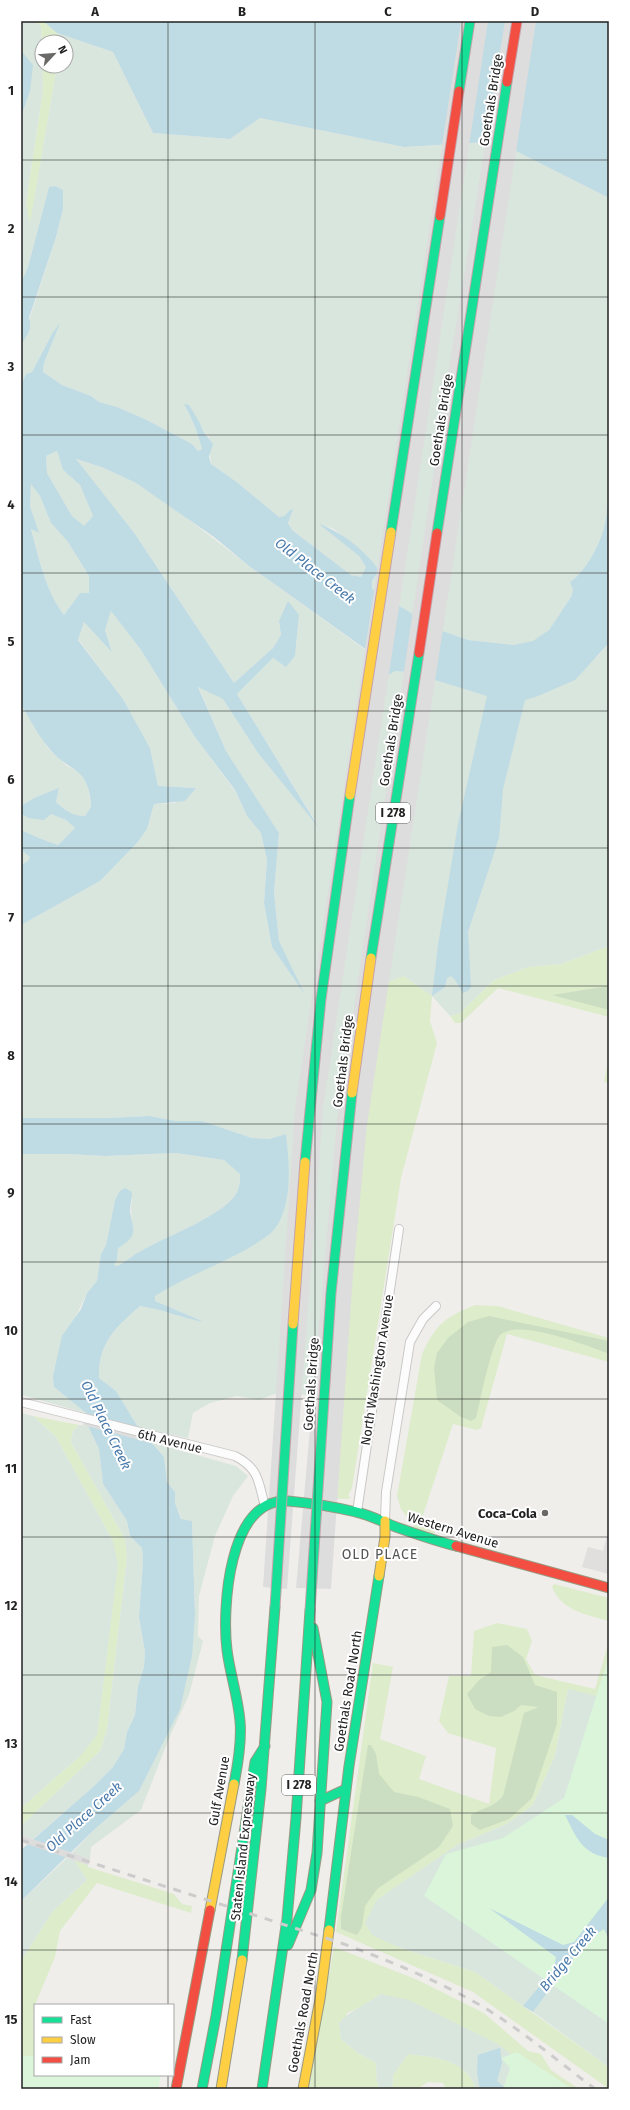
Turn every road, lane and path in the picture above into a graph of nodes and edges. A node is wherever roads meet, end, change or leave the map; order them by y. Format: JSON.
{"nodes":[{"id":1,"x":470,"y":21,"type":"edge"},
{"id":2,"x":516,"y":21,"type":"edge"},
{"id":3,"x":399,"y":1229,"type":"dead end"},
{"id":4,"x":436,"y":1306,"type":"dead end"},
{"id":5,"x":21,"y":1402,"type":"edge"},
{"id":6,"x":266,"y":1506,"type":"junction"},
{"id":7,"x":357,"y":1512,"type":"junction"},
{"id":8,"x":385,"y":1521,"type":"junction"},
{"id":9,"x":609,"y":1588,"type":"edge"},
{"id":10,"x":275,"y":1607,"type":"joint"},
{"id":11,"x":310,"y":1610,"type":"junction"},
{"id":12,"x":266,"y":1744,"type":"junction"},
{"id":13,"x":346,"y":1789,"type":"junction"},
{"id":14,"x":320,"y":1801,"type":"junction"},
{"id":15,"x":282,"y":1960,"type":"junction"},
{"id":16,"x":176,"y":2089,"type":"edge"},
{"id":17,"x":202,"y":2089,"type":"edge"},
{"id":18,"x":221,"y":2089,"type":"edge"},
{"id":19,"x":262,"y":2089,"type":"edge"},
{"id":20,"x":303,"y":2089,"type":"edge"}],
"edges":[{"from":1,"to":10,"type":"main road","name":"Goethals Bridge","number":"I 278","bridge":true},
{"from":2,"to":11,"type":"main road","name":"Goethals Bridge","number":"I 278","bridge":true},
{"from":3,"to":7,"type":"street","name":"North Washington Avenue"},
{"from":4,"to":8,"type":"street","name":"Goethals Road North"},
{"from":5,"to":6,"type":"street","name":"6th Avenue"},
{"from":6,"to":7,"type":"main road","name":"Western Avenue"},
{"from":6,"to":16,"type":"main road","name":"Gulf Avenue"},
{"from":7,"to":8,"type":"main road","name":"Western Avenue"},
{"from":8,"to":9,"type":"main road","name":"Western Avenue"},
{"from":8,"to":13,"type":"main road","name":"Goethals Road North"},
{"from":10,"to":12,"type":"main road","name":"Staten Island Expressway","number":"I 278"},
{"from":11,"to":14,"type":"main road"},
{"from":11,"to":15,"type":"main road","number":"I 278"},
{"from":12,"to":17,"type":"main road"},
{"from":12,"to":18,"type":"main road","name":"Staten Island Expressway","number":"I 278"},
{"from":13,"to":14,"type":"main road"},
{"from":13,"to":20,"type":"main road","name":"Goethals Road North"},
{"from":14,"to":15,"type":"main road"},
{"from":15,"to":19,"type":"main road","number":"I 278"}]}
